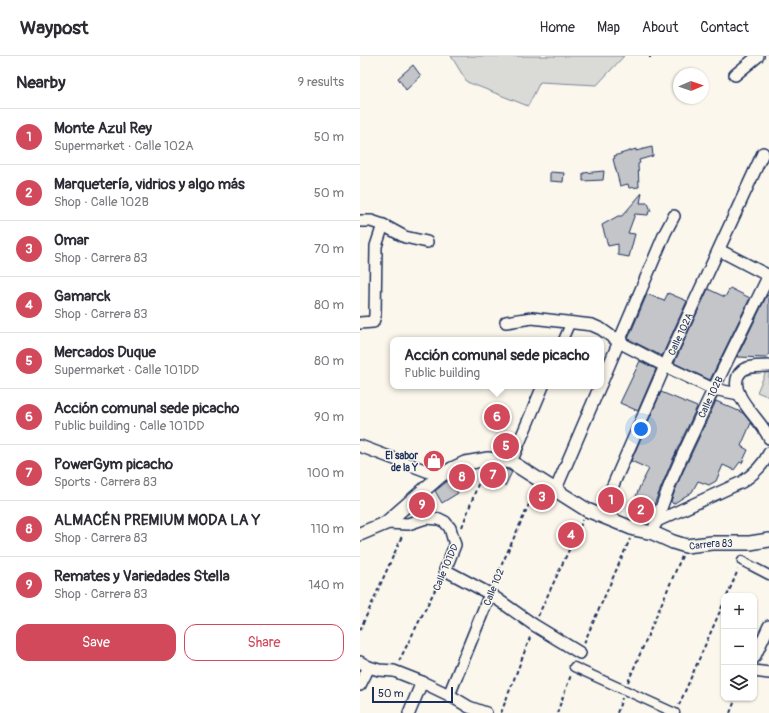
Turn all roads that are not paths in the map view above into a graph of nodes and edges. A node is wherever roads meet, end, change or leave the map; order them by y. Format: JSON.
{"nodes":[{"id":1,"x":758,"y":56,"type":"edge"},
{"id":2,"x":735,"y":75,"type":"dead end"},
{"id":3,"x":763,"y":153,"type":"dead end"},
{"id":4,"x":674,"y":216,"type":"dead end"},
{"id":5,"x":360,"y":221,"type":"edge"},
{"id":6,"x":383,"y":225,"type":"junction"},
{"id":7,"x":427,"y":242,"type":"dead end"},
{"id":8,"x":719,"y":250,"type":"junction"},
{"id":9,"x":769,"y":276,"type":"edge"},
{"id":10,"x":506,"y":322,"type":"dead end"},
{"id":11,"x":360,"y":323,"type":"edge"},
{"id":12,"x":570,"y":324,"type":"junction"},
{"id":13,"x":564,"y":337,"type":"edge"},
{"id":14,"x":619,"y":342,"type":"junction"},
{"id":15,"x":665,"y":366,"type":"junction"},
{"id":16,"x":769,"y":366,"type":"edge"},
{"id":17,"x":604,"y":378,"type":"edge"},
{"id":18,"x":713,"y":388,"type":"junction"},
{"id":19,"x":542,"y":389,"type":"edge"},
{"id":20,"x":599,"y":389,"type":"edge"},
{"id":21,"x":739,"y":394,"type":"junction"},
{"id":22,"x":769,"y":438,"type":"edge"},
{"id":23,"x":360,"y":446,"type":"edge"},
{"id":24,"x":769,"y":452,"type":"edge"},
{"id":25,"x":511,"y":462,"type":"junction"},
{"id":26,"x":440,"y":476,"type":"junction"},
{"id":27,"x":555,"y":491,"type":"junction"},
{"id":28,"x":600,"y":515,"type":"junction"},
{"id":29,"x":386,"y":523,"type":"junction"},
{"id":30,"x":655,"y":527,"type":"junction"},
{"id":31,"x":360,"y":534,"type":"edge"},
{"id":32,"x":769,"y":540,"type":"edge"},
{"id":33,"x":742,"y":561,"type":"dead end"},
{"id":34,"x":769,"y":575,"type":"edge"},
{"id":35,"x":490,"y":594,"type":"junction"},
{"id":36,"x":769,"y":626,"type":"edge"},
{"id":37,"x":757,"y":652,"type":"edge"},
{"id":38,"x":580,"y":653,"type":"road end"},
{"id":39,"x":364,"y":664,"type":"edge"},
{"id":40,"x":574,"y":667,"type":"road end"},
{"id":41,"x":757,"y":671,"type":"edge"},
{"id":42,"x":769,"y":673,"type":"edge"},
{"id":43,"x":422,"y":682,"type":"junction"},
{"id":44,"x":360,"y":685,"type":"edge"},
{"id":45,"x":449,"y":695,"type":"junction"},
{"id":46,"x":467,"y":710,"type":"edge"},
{"id":47,"x":677,"y":710,"type":"edge"},
{"id":48,"x":409,"y":713,"type":"edge"},
{"id":49,"x":486,"y":713,"type":"edge"}],
"edges":[{"from":1,"to":2,"type":"street"},
{"from":3,"to":8,"type":"street","name":"Calle 102A"},
{"from":4,"to":14,"type":"street"},
{"from":5,"to":6,"type":"street"},
{"from":6,"to":7,"type":"street"},
{"from":6,"to":11,"type":"street"},
{"from":8,"to":9,"type":"street"},
{"from":8,"to":15,"type":"street","name":"Calle 102A"},
{"from":9,"to":18,"type":"street","name":"Calle 102B"},
{"from":10,"to":12,"type":"street"},
{"from":12,"to":13,"type":"street"},
{"from":12,"to":14,"type":"street"},
{"from":14,"to":15,"type":"street"},
{"from":14,"to":17,"type":"street"},
{"from":15,"to":18,"type":"street"},
{"from":15,"to":28,"type":"street","name":"Calle 102A"},
{"from":16,"to":21,"type":"street"},
{"from":18,"to":21,"type":"street"},
{"from":18,"to":30,"type":"street","name":"Calle 102B"},
{"from":19,"to":25,"type":"street"},
{"from":20,"to":27,"type":"street"},
{"from":21,"to":22,"type":"street"},
{"from":23,"to":26,"type":"street"},
{"from":24,"to":30,"type":"street"},
{"from":25,"to":26,"type":"street","name":"Carrera 83"},
{"from":25,"to":27,"type":"street","name":"Carrera 83"},
{"from":26,"to":29,"type":"street","name":"Carrera 83"},
{"from":27,"to":28,"type":"street","name":"Carrera 83"},
{"from":28,"to":30,"type":"street","name":"Carrera 83"},
{"from":29,"to":31,"type":"street","name":"Carrera 83"},
{"from":29,"to":35,"type":"street","name":"Calle 101DD"},
{"from":30,"to":32,"type":"street","name":"Carrera 83"},
{"from":33,"to":34,"type":"street"},
{"from":35,"to":38,"type":"street"},
{"from":35,"to":45,"type":"street","name":"Calle 102"},
{"from":36,"to":37,"type":"street"},
{"from":39,"to":43,"type":"street"},
{"from":39,"to":44,"type":"street"},
{"from":40,"to":47,"type":"street"},
{"from":41,"to":42,"type":"street"},
{"from":43,"to":45,"type":"street"},
{"from":43,"to":48,"type":"street"},
{"from":45,"to":46,"type":"street"},
{"from":46,"to":49,"type":"street"}]}
